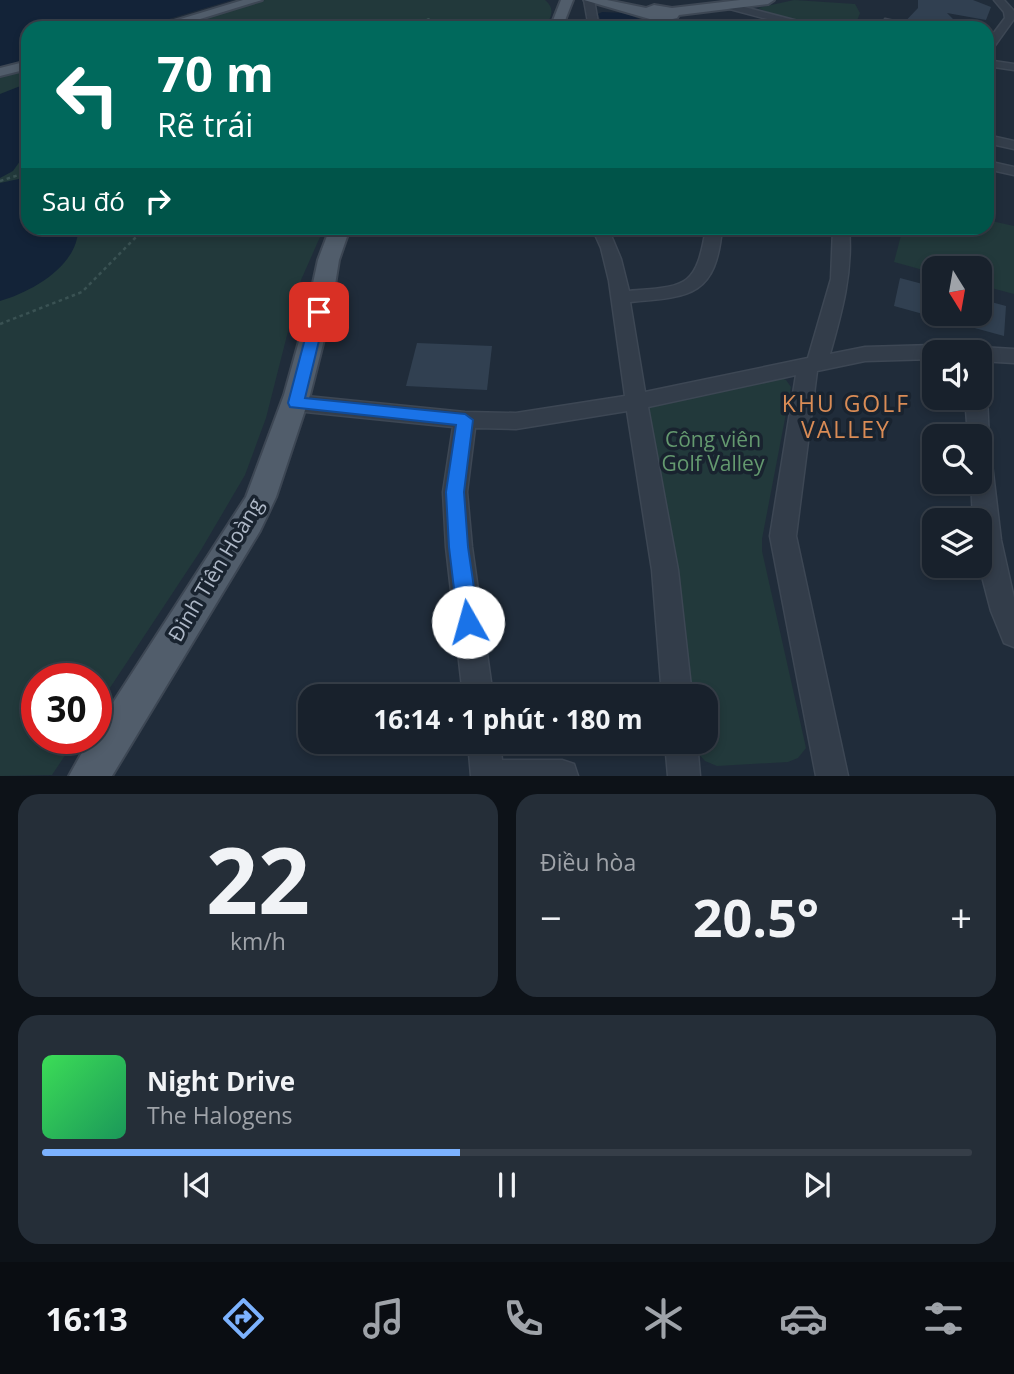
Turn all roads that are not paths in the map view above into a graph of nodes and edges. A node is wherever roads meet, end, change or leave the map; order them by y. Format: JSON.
{"nodes":[{"id":1,"x":256,"y":0,"type":"edge"},
{"id":2,"x":566,"y":0,"type":"edge"},
{"id":3,"x":589,"y":0,"type":"edge"},
{"id":4,"x":614,"y":0,"type":"edge"},
{"id":5,"x":768,"y":0,"type":"edge"},
{"id":6,"x":999,"y":0,"type":"edge"},
{"id":7,"x":729,"y":6,"type":"junction"},
{"id":8,"x":658,"y":13,"type":"junction"},
{"id":9,"x":182,"y":21,"type":"edge"},
{"id":10,"x":558,"y":21,"type":"edge"},
{"id":11,"x":593,"y":21,"type":"edge"},
{"id":12,"x":668,"y":21,"type":"edge"},
{"id":13,"x":786,"y":21,"type":"edge"},
{"id":14,"x":994,"y":36,"type":"edge"},
{"id":15,"x":994,"y":62,"type":"edge"},
{"id":16,"x":21,"y":67,"type":"edge"},
{"id":17,"x":1014,"y":67,"type":"edge"},
{"id":18,"x":0,"y":72,"type":"edge"},
{"id":19,"x":994,"y":141,"type":"edge"},
{"id":20,"x":1014,"y":145,"type":"edge"},
{"id":21,"x":994,"y":166,"type":"edge"},
{"id":22,"x":1014,"y":171,"type":"edge"},
{"id":23,"x":337,"y":235,"type":"edge"},
{"id":24,"x":604,"y":235,"type":"edge"},
{"id":25,"x":714,"y":235,"type":"edge"},
{"id":26,"x":842,"y":235,"type":"edge"},
{"id":27,"x":622,"y":296,"type":"junction"},
{"id":28,"x":922,"y":352,"type":"edge"},
{"id":29,"x":992,"y":355,"type":"edge"},
{"id":30,"x":1014,"y":356,"type":"edge"},
{"id":31,"x":813,"y":364,"type":"junction"},
{"id":32,"x":636,"y":402,"type":"junction"},
{"id":33,"x":296,"y":403,"type":"junction"},
{"id":34,"x":465,"y":420,"type":"junction"},
{"id":35,"x":984,"y":494,"type":"edge"},
{"id":36,"x":1014,"y":633,"type":"edge"},
{"id":37,"x":476,"y":684,"type":"edge"},
{"id":38,"x":676,"y":684,"type":"edge"},
{"id":39,"x":485,"y":754,"type":"edge"},
{"id":40,"x":682,"y":754,"type":"edge"},
{"id":41,"x":89,"y":775,"type":"edge"},
{"id":42,"x":487,"y":775,"type":"edge"},
{"id":43,"x":562,"y":775,"type":"edge"},
{"id":44,"x":684,"y":775,"type":"edge"},
{"id":45,"x":832,"y":775,"type":"edge"}],
"edges":[{"from":1,"to":9,"type":"main road"},
{"from":2,"to":10,"type":"main road"},
{"from":3,"to":8,"type":"main road"},
{"from":3,"to":11,"type":"street"},
{"from":4,"to":8,"type":"main road"},
{"from":5,"to":7,"type":"main road"},
{"from":6,"to":14,"type":"street"},
{"from":7,"to":8,"type":"main road"},
{"from":7,"to":13,"type":"street"},
{"from":8,"to":12,"type":"street"},
{"from":15,"to":17,"type":"street"},
{"from":16,"to":18,"type":"main road"},
{"from":19,"to":20,"type":"street"},
{"from":21,"to":22,"type":"street"},
{"from":23,"to":33,"type":"main road","name":"Đinh Tiên Hoàng"},
{"from":24,"to":27,"type":"street"},
{"from":25,"to":27,"type":"street"},
{"from":26,"to":31,"type":"street"},
{"from":27,"to":32,"type":"street"},
{"from":28,"to":31,"type":"street"},
{"from":29,"to":30,"type":"street"},
{"from":31,"to":32,"type":"street"},
{"from":31,"to":45,"type":"street"},
{"from":32,"to":34,"type":"street"},
{"from":32,"to":38,"type":"street"},
{"from":33,"to":34,"type":"street"},
{"from":33,"to":41,"type":"main road","name":"Đinh Tiên Hoàng"},
{"from":34,"to":37,"type":"street"},
{"from":35,"to":36,"type":"street"},
{"from":39,"to":42,"type":"street"},
{"from":40,"to":44,"type":"street"},
{"from":42,"to":43,"type":"street"}]}
